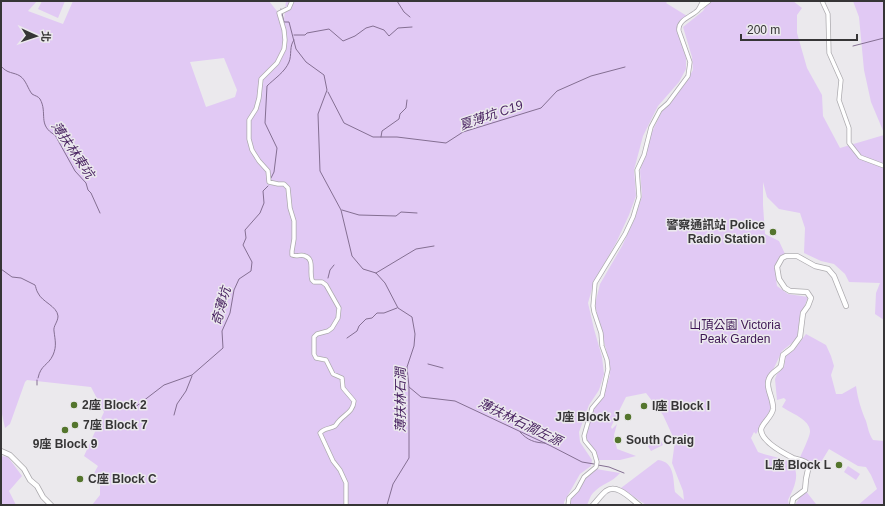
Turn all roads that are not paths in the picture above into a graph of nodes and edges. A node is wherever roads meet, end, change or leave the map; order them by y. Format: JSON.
{"nodes":[{"id":1,"x":292,"y":1,"type":"edge"},
{"id":2,"x":703,"y":1,"type":"edge"},
{"id":3,"x":710,"y":1,"type":"edge"},
{"id":4,"x":822,"y":1,"type":"edge"},
{"id":5,"x":698,"y":9,"type":"junction"},
{"id":6,"x":884,"y":166,"type":"edge"},
{"id":7,"x":846,"y":306,"type":"dead end"},
{"id":8,"x":1,"y":451,"type":"edge"},
{"id":9,"x":51,"y":505,"type":"edge"},
{"id":10,"x":346,"y":505,"type":"edge"},
{"id":11,"x":568,"y":505,"type":"edge"},
{"id":12,"x":593,"y":505,"type":"edge"},
{"id":13,"x":639,"y":505,"type":"edge"},
{"id":14,"x":792,"y":505,"type":"edge"}],
"edges":[{"from":1,"to":10,"type":"street"},
{"from":2,"to":5,"type":"street"},
{"from":3,"to":5,"type":"street"},
{"from":4,"to":6,"type":"street"},
{"from":5,"to":11,"type":"street"},
{"from":7,"to":14,"type":"street"},
{"from":8,"to":9,"type":"street"},
{"from":12,"to":13,"type":"street"}]}
